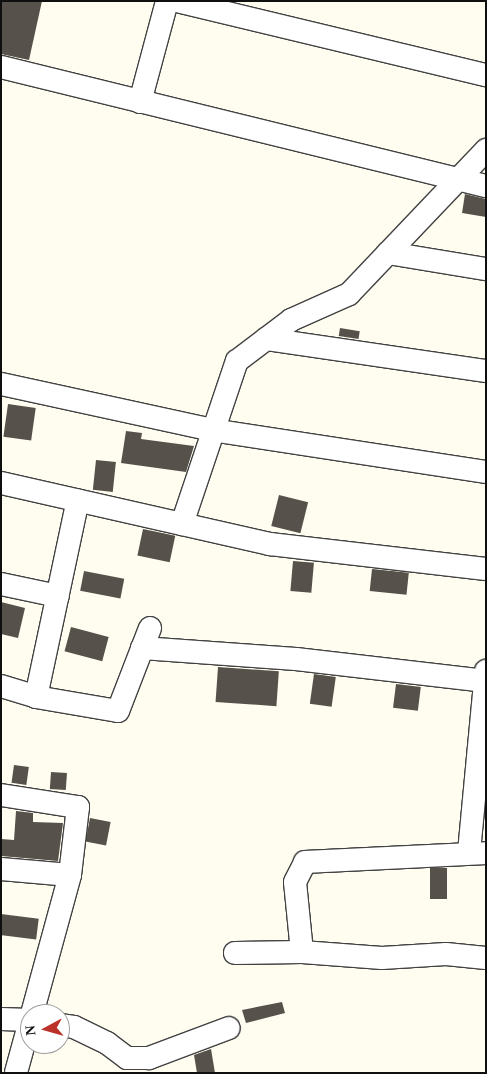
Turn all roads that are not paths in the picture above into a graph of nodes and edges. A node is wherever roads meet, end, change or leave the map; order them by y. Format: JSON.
{"nodes":[{"id":1,"x":167,"y":1,"type":"edge"},
{"id":2,"x":177,"y":1,"type":"edge"},
{"id":3,"x":1,"y":67,"type":"edge"},
{"id":4,"x":486,"y":75,"type":"edge"},
{"id":5,"x":140,"y":102,"type":"junction"},
{"id":6,"x":486,"y":150,"type":"edge"},
{"id":7,"x":458,"y":181,"type":"junction"},
{"id":8,"x":486,"y":186,"type":"edge"},
{"id":9,"x":388,"y":253,"type":"junction"},
{"id":10,"x":486,"y":269,"type":"edge"},
{"id":11,"x":266,"y":338,"type":"junction"},
{"id":12,"x":486,"y":371,"type":"edge"},
{"id":13,"x":1,"y":384,"type":"edge"},
{"id":14,"x":212,"y":430,"type":"junction"},
{"id":15,"x":486,"y":472,"type":"edge"},
{"id":16,"x":1,"y":482,"type":"edge"},
{"id":17,"x":78,"y":500,"type":"junction"},
{"id":18,"x":182,"y":524,"type":"junction"},
{"id":19,"x":486,"y":569,"type":"edge"},
{"id":20,"x":1,"y":584,"type":"edge"},
{"id":21,"x":58,"y":596,"type":"junction"},
{"id":22,"x":485,"y":678,"type":"edge"},
{"id":23,"x":1,"y":686,"type":"edge"},
{"id":24,"x":36,"y":697,"type":"junction"},
{"id":25,"x":1,"y":795,"type":"edge"},
{"id":26,"x":477,"y":853,"type":"edge"},
{"id":27,"x":1,"y":869,"type":"edge"},
{"id":28,"x":70,"y":875,"type":"junction"},
{"id":29,"x":302,"y":952,"type":"junction"},
{"id":30,"x":235,"y":953,"type":"dead end"},
{"id":31,"x":486,"y":958,"type":"edge"},
{"id":32,"x":34,"y":1004,"type":"edge"},
{"id":33,"x":1,"y":1019,"type":"edge"},
{"id":34,"x":20,"y":1020,"type":"edge"},
{"id":35,"x":70,"y":1026,"type":"edge"},
{"id":36,"x":228,"y":1028,"type":"dead end"},
{"id":37,"x":20,"y":1042,"type":"edge"},
{"id":38,"x":11,"y":1065,"type":"edge"}],
"edges":[{"from":1,"to":5,"type":"street"},
{"from":2,"to":4,"type":"street"},
{"from":3,"to":5,"type":"street"},
{"from":5,"to":7,"type":"street"},
{"from":6,"to":7,"type":"street"},
{"from":7,"to":8,"type":"street"},
{"from":7,"to":9,"type":"street"},
{"from":9,"to":10,"type":"street"},
{"from":9,"to":11,"type":"street"},
{"from":11,"to":12,"type":"street"},
{"from":11,"to":14,"type":"street"},
{"from":13,"to":14,"type":"street"},
{"from":14,"to":15,"type":"street"},
{"from":14,"to":18,"type":"street"},
{"from":16,"to":17,"type":"street"},
{"from":17,"to":18,"type":"street"},
{"from":17,"to":21,"type":"street"},
{"from":18,"to":19,"type":"street"},
{"from":20,"to":21,"type":"street"},
{"from":21,"to":24,"type":"street"},
{"from":22,"to":24,"type":"street"},
{"from":22,"to":26,"type":"street"},
{"from":23,"to":24,"type":"street"},
{"from":25,"to":28,"type":"street"},
{"from":26,"to":29,"type":"street"},
{"from":27,"to":28,"type":"street"},
{"from":28,"to":32,"type":"street"},
{"from":29,"to":30,"type":"street"},
{"from":29,"to":31,"type":"street"},
{"from":33,"to":34,"type":"street"},
{"from":35,"to":36,"type":"street"},
{"from":37,"to":38,"type":"street"}]}
